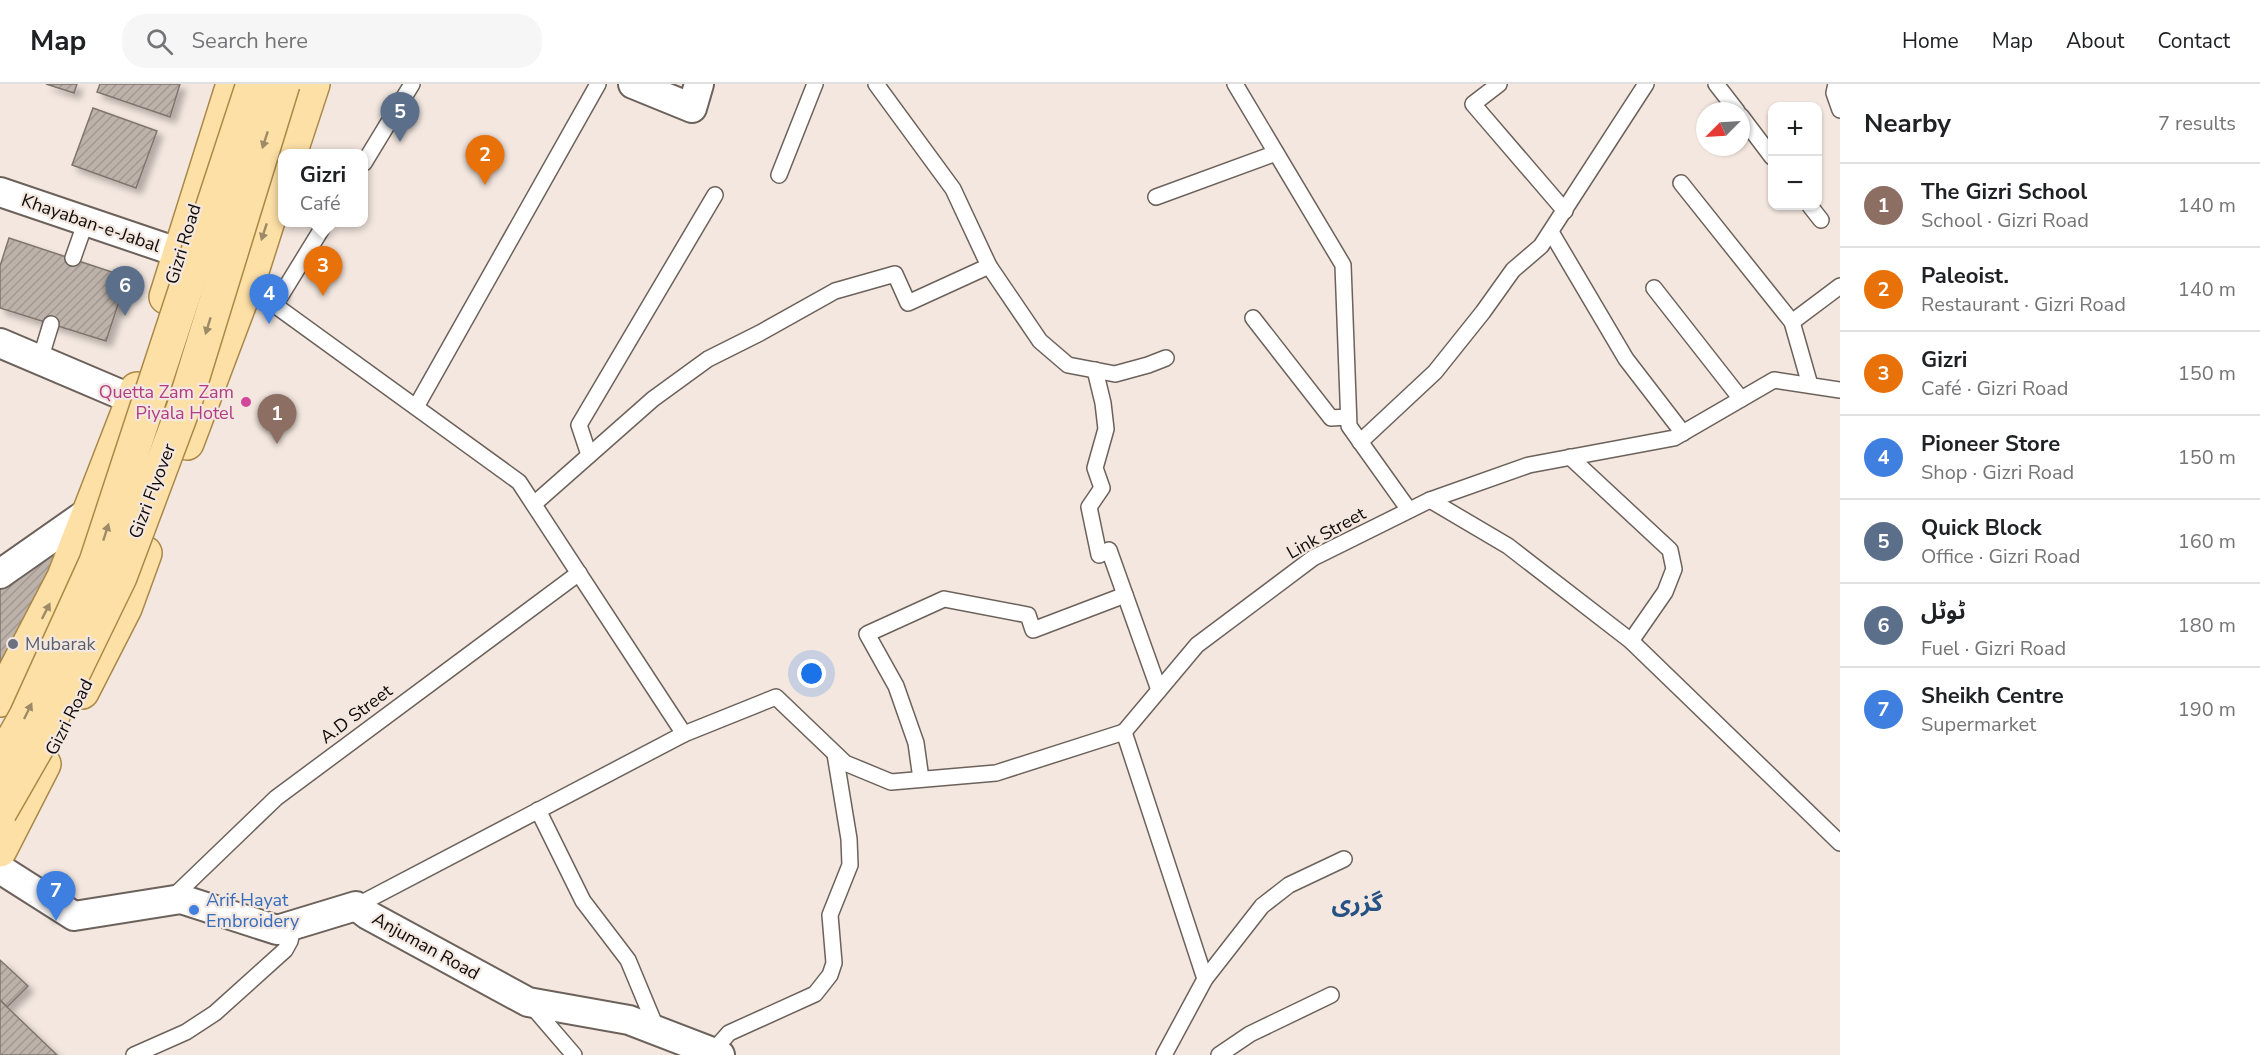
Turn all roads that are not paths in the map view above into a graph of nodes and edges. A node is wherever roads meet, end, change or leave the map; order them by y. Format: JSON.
{"nodes":[{"id":1,"x":233,"y":84,"type":"edge"},
{"id":2,"x":254,"y":84,"type":"edge"},
{"id":3,"x":283,"y":84,"type":"edge"},
{"id":4,"x":313,"y":84,"type":"edge"},
{"id":5,"x":412,"y":84,"type":"edge"},
{"id":6,"x":598,"y":84,"type":"edge"},
{"id":7,"x":633,"y":84,"type":"edge"},
{"id":8,"x":699,"y":84,"type":"edge"},
{"id":9,"x":815,"y":84,"type":"edge"},
{"id":10,"x":876,"y":84,"type":"edge"},
{"id":11,"x":1235,"y":84,"type":"edge"},
{"id":12,"x":1499,"y":84,"type":"edge"},
{"id":13,"x":1646,"y":84,"type":"edge"},
{"id":14,"x":1716,"y":84,"type":"edge"},
{"id":15,"x":1836,"y":84,"type":"edge"},
{"id":16,"x":1730,"y":102,"type":"edge"},
{"id":17,"x":1840,"y":110,"type":"edge"},
{"id":18,"x":1750,"y":128,"type":"edge"},
{"id":19,"x":291,"y":149,"type":"edge"},
{"id":20,"x":1276,"y":153,"type":"junction"},
{"id":21,"x":368,"y":155,"type":"edge"},
{"id":22,"x":1772,"y":156,"type":"edge"},
{"id":23,"x":779,"y":175,"type":"dead end"},
{"id":24,"x":1681,"y":183,"type":"dead end"},
{"id":25,"x":278,"y":189,"type":"edge"},
{"id":26,"x":0,"y":192,"type":"edge"},
{"id":27,"x":715,"y":195,"type":"dead end"},
{"id":28,"x":1156,"y":197,"type":"dead end"},
{"id":29,"x":1813,"y":210,"type":"edge"},
{"id":30,"x":1565,"y":211,"type":"junction"},
{"id":31,"x":1821,"y":220,"type":"dead end"},
{"id":32,"x":86,"y":221,"type":"junction"},
{"id":33,"x":323,"y":227,"type":"edge"},
{"id":34,"x":1551,"y":232,"type":"junction"},
{"id":35,"x":180,"y":253,"type":"junction"},
{"id":36,"x":74,"y":258,"type":"dead end"},
{"id":37,"x":989,"y":266,"type":"junction"},
{"id":38,"x":247,"y":285,"type":"junction"},
{"id":39,"x":1840,"y":286,"type":"edge"},
{"id":40,"x":1654,"y":288,"type":"dead end"},
{"id":41,"x":275,"y":305,"type":"junction"},
{"id":42,"x":1253,"y":318,"type":"dead end"},
{"id":43,"x":1792,"y":322,"type":"junction"},
{"id":44,"x":51,"y":324,"type":"dead end"},
{"id":45,"x":0,"y":343,"type":"edge"},
{"id":46,"x":1166,"y":358,"type":"dead end"},
{"id":47,"x":40,"y":360,"type":"junction"},
{"id":48,"x":1095,"y":370,"type":"junction"},
{"id":49,"x":1809,"y":385,"type":"junction"},
{"id":50,"x":1840,"y":390,"type":"edge"},
{"id":51,"x":1741,"y":399,"type":"junction"},
{"id":52,"x":134,"y":400,"type":"junction"},
{"id":53,"x":416,"y":408,"type":"junction"},
{"id":54,"x":1348,"y":417,"type":"junction"},
{"id":55,"x":1683,"y":433,"type":"junction"},
{"id":56,"x":1360,"y":442,"type":"junction"},
{"id":57,"x":589,"y":455,"type":"junction"},
{"id":58,"x":1570,"y":457,"type":"junction"},
{"id":59,"x":1430,"y":500,"type":"junction"},
{"id":60,"x":534,"y":504,"type":"junction"},
{"id":61,"x":1409,"y":510,"type":"junction"},
{"id":62,"x":90,"y":511,"type":"junction"},
{"id":63,"x":579,"y":573,"type":"junction"},
{"id":64,"x":0,"y":574,"type":"edge"},
{"id":65,"x":1125,"y":595,"type":"junction"},
{"id":66,"x":1631,"y":641,"type":"junction"},
{"id":67,"x":1160,"y":690,"type":"junction"},
{"id":68,"x":0,"y":700,"type":"edge"},
{"id":69,"x":1124,"y":732,"type":"junction"},
{"id":70,"x":684,"y":734,"type":"junction"},
{"id":71,"x":835,"y":754,"type":"junction"},
{"id":72,"x":0,"y":762,"type":"edge"},
{"id":73,"x":921,"y":779,"type":"junction"},
{"id":74,"x":538,"y":810,"type":"junction"},
{"id":75,"x":0,"y":812,"type":"edge"},
{"id":76,"x":1840,"y":843,"type":"edge"},
{"id":77,"x":0,"y":850,"type":"edge"},
{"id":78,"x":1344,"y":859,"type":"dead end"},
{"id":79,"x":0,"y":869,"type":"edge"},
{"id":80,"x":169,"y":901,"type":"junction"},
{"id":81,"x":356,"y":906,"type":"junction"},
{"id":82,"x":294,"y":924,"type":"junction"},
{"id":83,"x":1205,"y":979,"type":"junction"},
{"id":84,"x":1331,"y":994,"type":"dead end"},
{"id":85,"x":528,"y":1002,"type":"junction"},
{"id":86,"x":658,"y":1032,"type":"junction"},
{"id":87,"x":160,"y":1050,"type":"edge"},
{"id":88,"x":716,"y":1053,"type":"edge"},
{"id":89,"x":134,"y":1055,"type":"edge"},
{"id":90,"x":574,"y":1055,"type":"edge"},
{"id":91,"x":1164,"y":1055,"type":"edge"},
{"id":92,"x":1219,"y":1055,"type":"edge"}],
"edges":[{"from":1,"to":35,"type":"main road","name":"Gizri Road"},
{"from":72,"to":2,"type":"main road","name":"Gizri Flyover","one_way":true,"bridge":true},
{"from":3,"to":75,"type":"main road","name":"Gizri Flyover","one_way":true,"bridge":true},
{"from":4,"to":19,"type":"main road"},
{"from":5,"to":21,"type":"lane"},
{"from":6,"to":53,"type":"lane"},
{"from":7,"to":8,"type":"street"},
{"from":9,"to":23,"type":"lane"},
{"from":10,"to":37,"type":"lane"},
{"from":11,"to":20,"type":"lane"},
{"from":12,"to":30,"type":"lane"},
{"from":13,"to":30,"type":"lane"},
{"from":14,"to":16,"type":"lane"},
{"from":15,"to":17,"type":"lane"},
{"from":18,"to":22,"type":"lane"},
{"from":20,"to":28,"type":"lane"},
{"from":20,"to":54,"type":"lane"},
{"from":24,"to":43,"type":"lane"},
{"from":25,"to":38,"type":"main road","name":"Gizri Road","one_way":true},
{"from":26,"to":32,"type":"street","name":"Khayaban-e-Jabal"},
{"from":27,"to":57,"type":"lane"},
{"from":29,"to":31,"type":"lane"},
{"from":30,"to":34,"type":"lane"},
{"from":32,"to":35,"type":"street","name":"Khayaban-e-Jabal"},
{"from":32,"to":36,"type":"lane"},
{"from":33,"to":41,"type":"lane"},
{"from":34,"to":55,"type":"lane"},
{"from":34,"to":56,"type":"lane"},
{"from":35,"to":38,"type":"street","name":"Khayaban-e-Jabal"},
{"from":35,"to":52,"type":"main road","name":"Gizri Road"},
{"from":37,"to":48,"type":"lane"},
{"from":37,"to":57,"type":"lane"},
{"from":38,"to":41,"type":"lane"},
{"from":38,"to":77,"type":"main road","name":"Gizri Road"},
{"from":39,"to":43,"type":"lane"},
{"from":40,"to":51,"type":"lane"},
{"from":41,"to":53,"type":"lane"},
{"from":42,"to":54,"type":"lane"},
{"from":43,"to":49,"type":"lane"},
{"from":44,"to":47,"type":"lane"},
{"from":45,"to":47,"type":"street"},
{"from":46,"to":48,"type":"lane"},
{"from":47,"to":52,"type":"street"},
{"from":48,"to":65,"type":"lane"},
{"from":49,"to":50,"type":"lane","name":"Link Street"},
{"from":49,"to":51,"type":"lane","name":"Link Street"},
{"from":51,"to":55,"type":"lane","name":"Link Street"},
{"from":52,"to":62,"type":"main road","name":"Gizri Road"},
{"from":53,"to":60,"type":"lane"},
{"from":54,"to":56,"type":"lane"},
{"from":55,"to":58,"type":"lane","name":"Link Street"},
{"from":56,"to":61,"type":"lane"},
{"from":57,"to":60,"type":"lane"},
{"from":58,"to":59,"type":"lane","name":"Link Street"},
{"from":58,"to":66,"type":"lane"},
{"from":59,"to":61,"type":"lane","name":"Link Street"},
{"from":59,"to":66,"type":"lane"},
{"from":60,"to":63,"type":"lane"},
{"from":61,"to":67,"type":"lane","name":"Link Street"},
{"from":62,"to":64,"type":"street"},
{"from":68,"to":62,"type":"main road","name":"Gizri Road","one_way":true},
{"from":63,"to":70,"type":"lane"},
{"from":63,"to":80,"type":"lane","name":"A.D Street"},
{"from":65,"to":67,"type":"lane"},
{"from":65,"to":73,"type":"lane"},
{"from":66,"to":76,"type":"lane"},
{"from":67,"to":69,"type":"lane","name":"Link Street"},
{"from":69,"to":73,"type":"lane"},
{"from":69,"to":83,"type":"lane"},
{"from":70,"to":71,"type":"lane"},
{"from":70,"to":74,"type":"lane"},
{"from":71,"to":73,"type":"lane"},
{"from":71,"to":88,"type":"lane"},
{"from":74,"to":81,"type":"lane"},
{"from":74,"to":86,"type":"lane"},
{"from":78,"to":83,"type":"lane"},
{"from":79,"to":80,"type":"street","name":"Anjuman Road"},
{"from":80,"to":82,"type":"street","name":"Anjuman Road"},
{"from":81,"to":82,"type":"street","name":"Anjuman Road"},
{"from":81,"to":85,"type":"street","name":"Anjuman Road"},
{"from":82,"to":87,"type":"lane"},
{"from":83,"to":91,"type":"lane"},
{"from":84,"to":92,"type":"lane"},
{"from":85,"to":86,"type":"street","name":"Anjuman Road"},
{"from":85,"to":90,"type":"lane"},
{"from":86,"to":88,"type":"street","name":"Anjuman Road"},
{"from":87,"to":89,"type":"lane"}]}
